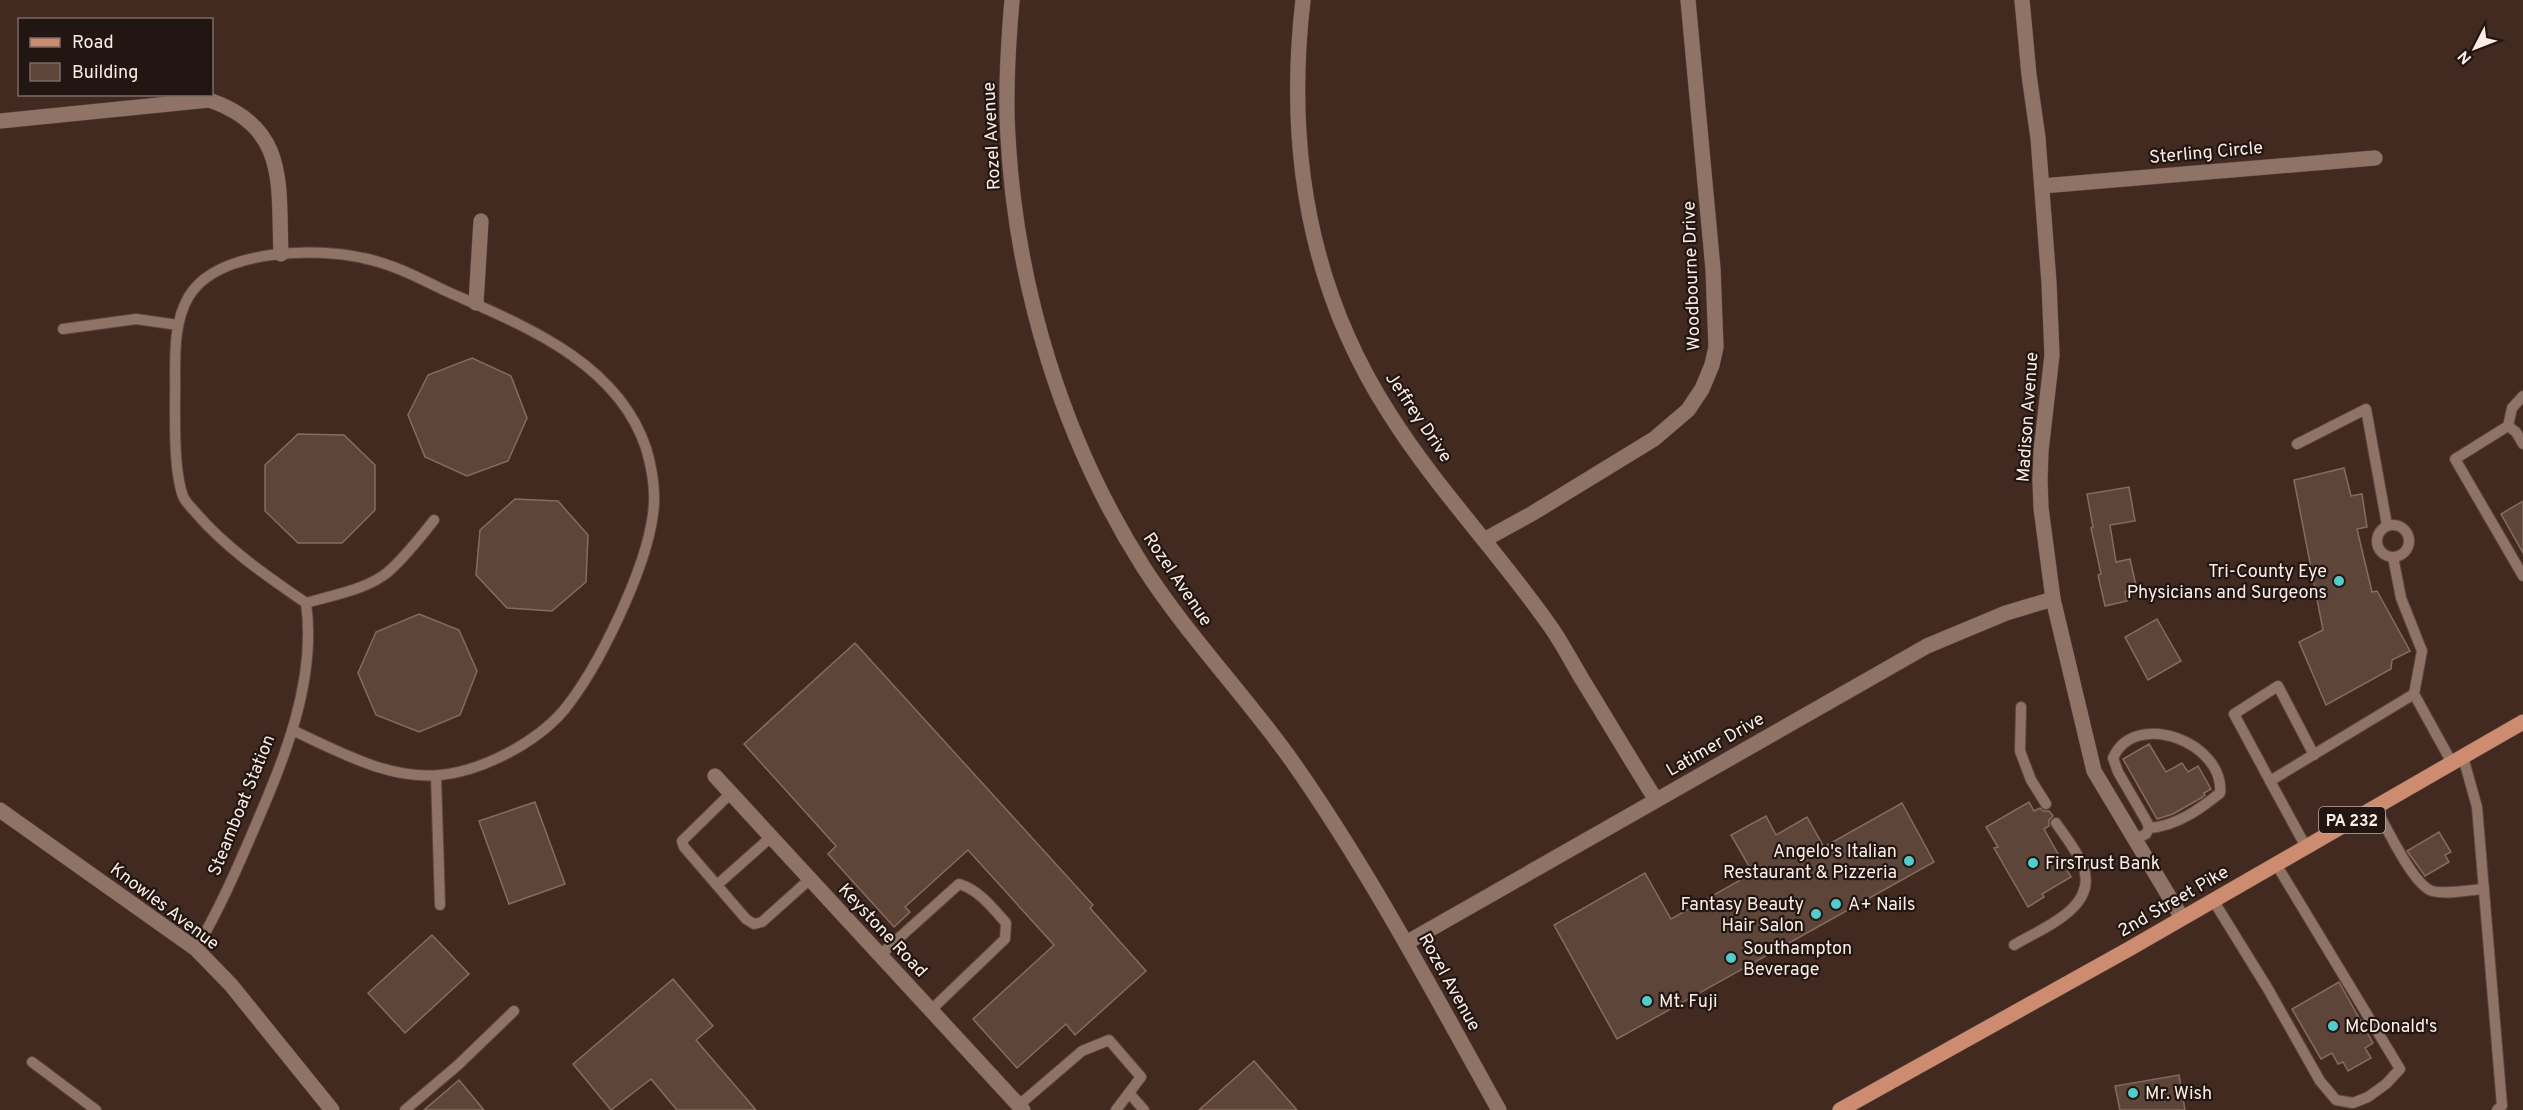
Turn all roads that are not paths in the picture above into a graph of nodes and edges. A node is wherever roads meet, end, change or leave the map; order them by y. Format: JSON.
{"nodes":[{"id":1,"x":1012,"y":0,"type":"edge"},
{"id":2,"x":1303,"y":0,"type":"edge"},
{"id":3,"x":1688,"y":0,"type":"edge"},
{"id":4,"x":2022,"y":0,"type":"edge"},
{"id":5,"x":0,"y":121,"type":"edge"},
{"id":6,"x":2375,"y":158,"type":"dead end"},
{"id":7,"x":2042,"y":186,"type":"junction"},
{"id":8,"x":481,"y":222,"type":"dead end"},
{"id":9,"x":281,"y":254,"type":"junction"},
{"id":10,"x":476,"y":303,"type":"junction"},
{"id":11,"x":178,"y":325,"type":"junction"},
{"id":12,"x":63,"y":329,"type":"dead end"},
{"id":13,"x":2523,"y":396,"type":"edge"},
{"id":14,"x":2508,"y":426,"type":"junction"},
{"id":15,"x":2296,"y":444,"type":"dead end"},
{"id":16,"x":2523,"y":444,"type":"edge"},
{"id":17,"x":434,"y":520,"type":"dead end"},
{"id":18,"x":2387,"y":525,"type":"junction"},
{"id":19,"x":1484,"y":540,"type":"junction"},
{"id":20,"x":2393,"y":557,"type":"junction"},
{"id":21,"x":2523,"y":576,"type":"edge"},
{"id":22,"x":2053,"y":599,"type":"junction"},
{"id":23,"x":306,"y":603,"type":"junction"},
{"id":24,"x":2414,"y":694,"type":"junction"},
{"id":25,"x":2021,"y":706,"type":"dead end"},
{"id":26,"x":2523,"y":722,"type":"edge"},
{"id":27,"x":292,"y":730,"type":"junction"},
{"id":28,"x":2314,"y":755,"type":"junction"},
{"id":29,"x":2457,"y":760,"type":"junction"},
{"id":30,"x":436,"y":776,"type":"junction"},
{"id":31,"x":715,"y":776,"type":"dead end"},
{"id":32,"x":2270,"y":781,"type":"junction"},
{"id":33,"x":731,"y":793,"type":"junction"},
{"id":34,"x":1656,"y":800,"type":"junction"},
{"id":35,"x":2046,"y":804,"type":"dead end"},
{"id":36,"x":2375,"y":807,"type":"junction"},
{"id":37,"x":0,"y":810,"type":"edge"},
{"id":38,"x":2056,"y":822,"type":"dead end"},
{"id":39,"x":2149,"y":828,"type":"junction"},
{"id":40,"x":771,"y":837,"type":"junction"},
{"id":41,"x":2135,"y":839,"type":"junction"},
{"id":42,"x":2306,"y":847,"type":"junction"},
{"id":43,"x":2276,"y":864,"type":"junction"},
{"id":44,"x":810,"y":879,"type":"junction"},
{"id":45,"x":717,"y":885,"type":"junction"},
{"id":46,"x":2484,"y":889,"type":"junction"},
{"id":47,"x":2213,"y":900,"type":"junction"},
{"id":48,"x":440,"y":905,"type":"dead end"},
{"id":49,"x":2182,"y":918,"type":"junction"},
{"id":50,"x":1406,"y":943,"type":"junction"},
{"id":51,"x":2014,"y":945,"type":"dead end"},
{"id":52,"x":196,"y":949,"type":"junction"},
{"id":53,"x":880,"y":955,"type":"junction"},
{"id":54,"x":931,"y":1010,"type":"junction"},
{"id":55,"x":514,"y":1011,"type":"dead end"},
{"id":56,"x":32,"y":1062,"type":"dead end"},
{"id":57,"x":1129,"y":1093,"type":"junction"},
{"id":58,"x":1021,"y":1108,"type":"edge"},
{"id":59,"x":96,"y":1110,"type":"edge"},
{"id":60,"x":332,"y":1110,"type":"edge"},
{"id":61,"x":405,"y":1110,"type":"edge"},
{"id":62,"x":1116,"y":1110,"type":"edge"},
{"id":63,"x":1144,"y":1110,"type":"edge"},
{"id":64,"x":1499,"y":1110,"type":"edge"},
{"id":65,"x":1840,"y":1110,"type":"edge"},
{"id":66,"x":2497,"y":1110,"type":"edge"}],
"edges":[{"from":1,"to":50,"type":"street","name":"Rozel Avenue"},
{"from":2,"to":19,"type":"street","name":"Jeffrey Drive"},
{"from":3,"to":19,"type":"street","name":"Woodbourne Drive"},
{"from":4,"to":7,"type":"street","name":"Madison Avenue"},
{"from":5,"to":9,"type":"street"},
{"from":6,"to":7,"type":"street","name":"Sterling Circle"},
{"from":7,"to":22,"type":"street","name":"Madison Avenue"},
{"from":8,"to":10,"type":"street"},
{"from":9,"to":10,"type":"lane"},
{"from":9,"to":11,"type":"lane"},
{"from":10,"to":30,"type":"lane"},
{"from":11,"to":12,"type":"lane"},
{"from":11,"to":23,"type":"lane"},
{"from":13,"to":14,"type":"lane"},
{"from":14,"to":16,"type":"lane"},
{"from":14,"to":21,"type":"lane"},
{"from":15,"to":18,"type":"lane"},
{"from":17,"to":23,"type":"lane"},
{"from":18,"to":20,"type":"lane"},
{"from":18,"to":20,"type":"lane"},
{"from":19,"to":34,"type":"street","name":"Jeffrey Drive"},
{"from":20,"to":24,"type":"lane"},
{"from":22,"to":34,"type":"street","name":"Latimer Drive"},
{"from":22,"to":41,"type":"street","name":"Madison Avenue"},
{"from":23,"to":27,"type":"lane","name":"Steamboat Station"},
{"from":24,"to":28,"type":"lane"},
{"from":24,"to":29,"type":"lane"},
{"from":25,"to":35,"type":"lane"},
{"from":26,"to":29,"type":"main road","name":"2nd Street Pike","number":"PA 232"},
{"from":27,"to":30,"type":"lane"},
{"from":27,"to":52,"type":"lane","name":"Steamboat Station"},
{"from":28,"to":32,"type":"lane"},
{"from":28,"to":32,"type":"lane"},
{"from":29,"to":36,"type":"main road","name":"2nd Street Pike","number":"PA 232"},
{"from":29,"to":46,"type":"lane"},
{"from":30,"to":48,"type":"lane"},
{"from":31,"to":33,"type":"street","name":"Keystone Road"},
{"from":32,"to":42,"type":"lane"},
{"from":33,"to":40,"type":"street","name":"Keystone Road"},
{"from":33,"to":45,"type":"lane"},
{"from":34,"to":50,"type":"street","name":"Latimer Drive"},
{"from":36,"to":42,"type":"main road","name":"2nd Street Pike","number":"PA 232"},
{"from":36,"to":46,"type":"lane"},
{"from":37,"to":52,"type":"street","name":"Knowles Avenue"},
{"from":38,"to":51,"type":"lane"},
{"from":39,"to":39,"type":"lane"},
{"from":39,"to":41,"type":"lane"},
{"from":40,"to":44,"type":"street","name":"Keystone Road"},
{"from":40,"to":45,"type":"lane"},
{"from":41,"to":49,"type":"street","name":"Madison Avenue"},
{"from":42,"to":43,"type":"main road","name":"2nd Street Pike","number":"PA 232"},
{"from":43,"to":47,"type":"main road","name":"2nd Street Pike","number":"PA 232"},
{"from":43,"to":47,"type":"lane"},
{"from":44,"to":45,"type":"lane"},
{"from":44,"to":53,"type":"street","name":"Keystone Road"},
{"from":46,"to":66,"type":"lane"},
{"from":47,"to":49,"type":"main road","name":"2nd Street Pike","number":"PA 232"},
{"from":49,"to":65,"type":"main road","name":"2nd Street Pike","number":"PA 232"},
{"from":50,"to":64,"type":"street","name":"Rozel Avenue"},
{"from":52,"to":60,"type":"street","name":"Knowles Avenue"},
{"from":53,"to":54,"type":"street","name":"Keystone Road"},
{"from":53,"to":54,"type":"lane"},
{"from":54,"to":58,"type":"street","name":"Keystone Road"},
{"from":55,"to":61,"type":"lane"},
{"from":56,"to":59,"type":"lane"},
{"from":57,"to":58,"type":"lane"},
{"from":57,"to":62,"type":"lane"},
{"from":57,"to":63,"type":"lane"}]}
